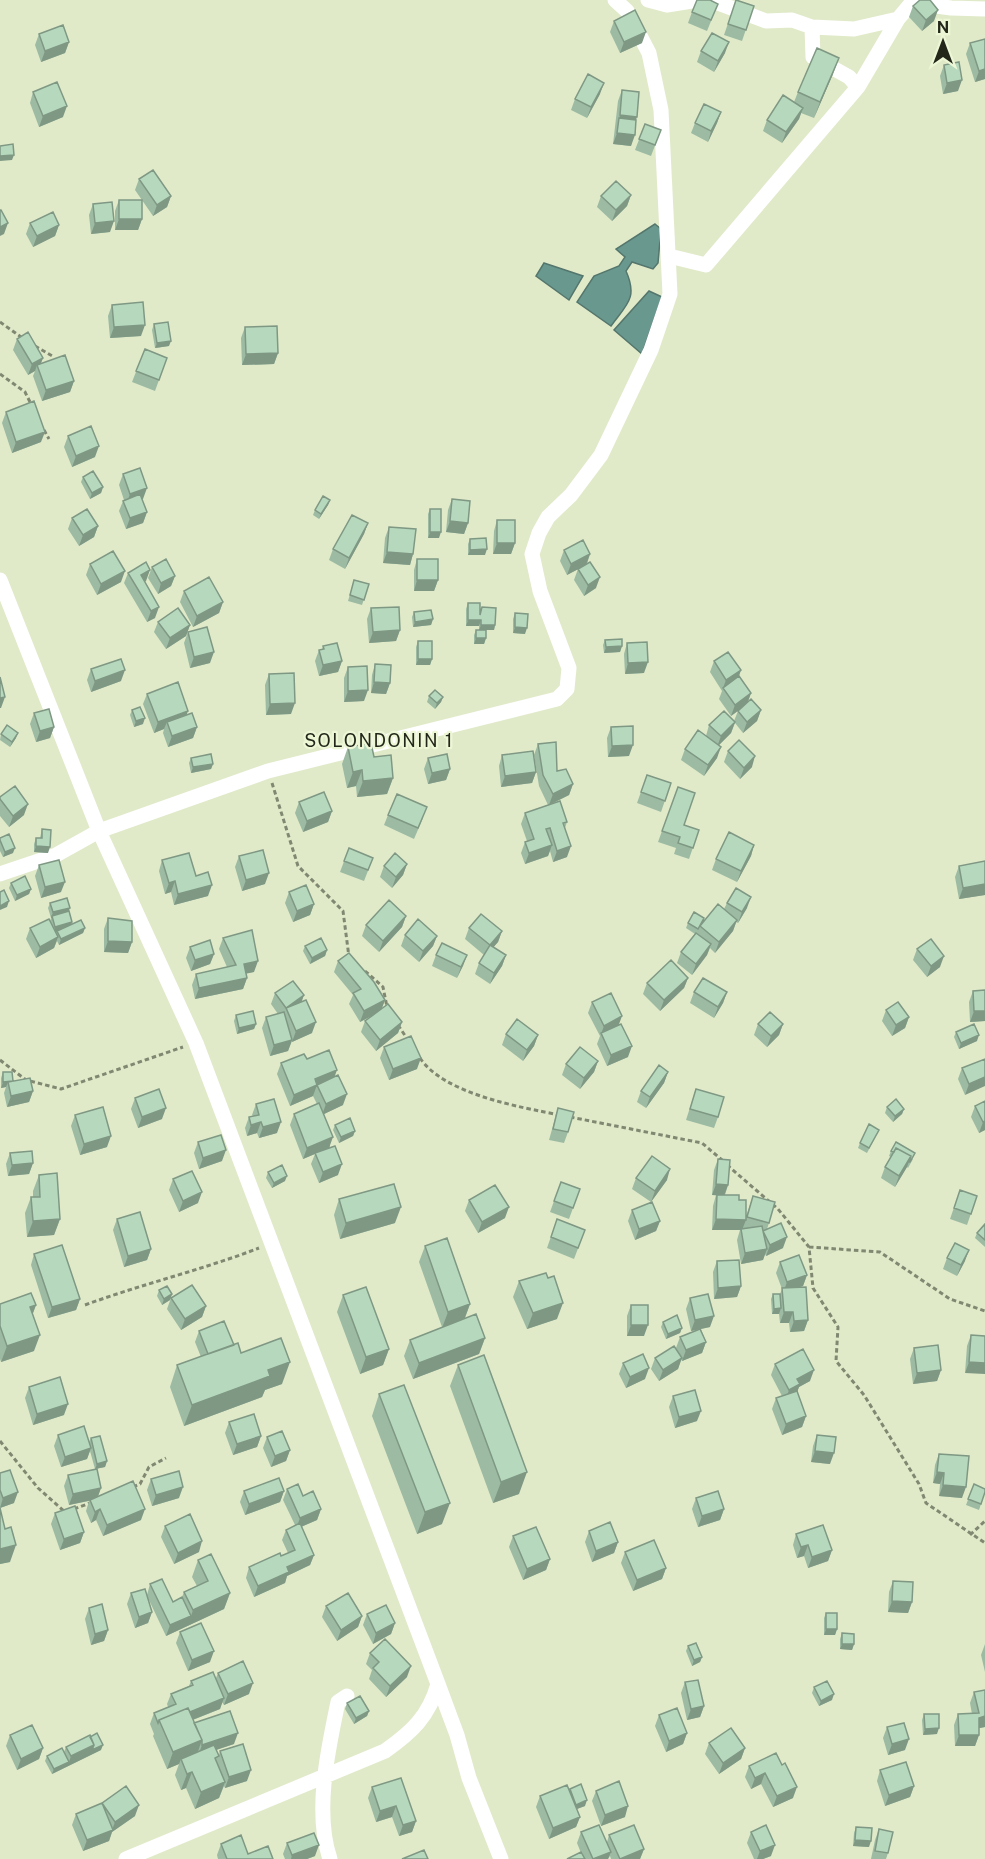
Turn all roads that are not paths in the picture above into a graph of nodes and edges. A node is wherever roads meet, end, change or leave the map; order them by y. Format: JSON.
{"nodes":[{"id":1,"x":615,"y":0,"type":"edge"},
{"id":2,"x":648,"y":0,"type":"edge"},
{"id":3,"x":698,"y":0,"type":"edge"},
{"id":4,"x":710,"y":0,"type":"edge"},
{"id":5,"x":913,"y":1,"type":"edge"},
{"id":6,"x":985,"y":9,"type":"edge"},
{"id":7,"x":898,"y":19,"type":"junction"},
{"id":8,"x":812,"y":27,"type":"junction"},
{"id":9,"x":858,"y":87,"type":"junction"},
{"id":10,"x":669,"y":256,"type":"junction"},
{"id":11,"x":0,"y":580,"type":"edge"},
{"id":12,"x":99,"y":831,"type":"junction"},
{"id":13,"x":0,"y":874,"type":"edge"},
{"id":14,"x":438,"y":1684,"type":"junction"},
{"id":15,"x":347,"y":1696,"type":"dead end"},
{"id":16,"x":327,"y":1775,"type":"junction"},
{"id":17,"x":126,"y":1859,"type":"edge"},
{"id":18,"x":330,"y":1859,"type":"edge"},
{"id":19,"x":501,"y":1859,"type":"edge"}],
"edges":[{"from":1,"to":10,"type":"street"},
{"from":2,"to":3,"type":"street"},
{"from":4,"to":8,"type":"street"},
{"from":5,"to":6,"type":"street"},
{"from":5,"to":7,"type":"street"},
{"from":7,"to":8,"type":"street"},
{"from":7,"to":9,"type":"street"},
{"from":8,"to":9,"type":"street"},
{"from":9,"to":10,"type":"street"},
{"from":10,"to":12,"type":"street"},
{"from":11,"to":12,"type":"street"},
{"from":12,"to":13,"type":"street"},
{"from":12,"to":14,"type":"street"},
{"from":14,"to":16,"type":"street"},
{"from":14,"to":19,"type":"street"},
{"from":15,"to":16,"type":"street"},
{"from":16,"to":17,"type":"street"},
{"from":16,"to":18,"type":"street"}]}
